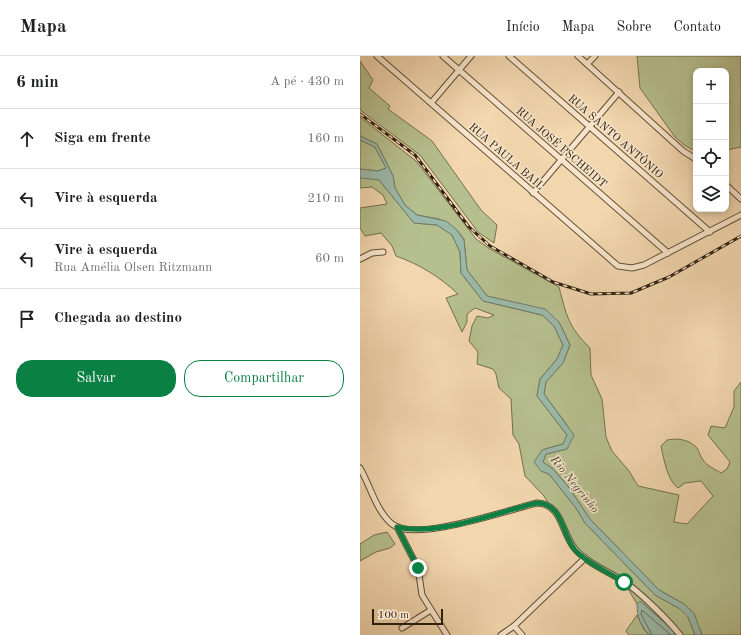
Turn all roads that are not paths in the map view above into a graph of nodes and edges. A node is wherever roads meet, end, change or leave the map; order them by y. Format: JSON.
{"nodes":[{"id":1,"x":377,"y":56,"type":"edge"},
{"id":2,"x":443,"y":56,"type":"edge"},
{"id":3,"x":471,"y":56,"type":"edge"},
{"id":4,"x":508,"y":56,"type":"edge"},
{"id":5,"x":578,"y":56,"type":"edge"},
{"id":6,"x":595,"y":56,"type":"edge"},
{"id":7,"x":587,"y":64,"type":"junction"},
{"id":8,"x":459,"y":70,"type":"junction"},
{"id":9,"x":620,"y":92,"type":"junction"},
{"id":10,"x":431,"y":104,"type":"junction"},
{"id":11,"x":590,"y":127,"type":"junction"},
{"id":12,"x":693,"y":158,"type":"edge"},
{"id":13,"x":562,"y":160,"type":"junction"},
{"id":14,"x":729,"y":188,"type":"edge"},
{"id":15,"x":533,"y":193,"type":"junction"},
{"id":16,"x":741,"y":199,"type":"edge"},
{"id":17,"x":741,"y":215,"type":"edge"},
{"id":18,"x":710,"y":232,"type":"junction"},
{"id":19,"x":383,"y":252,"type":"dead end"},
{"id":20,"x":668,"y":253,"type":"junction"},
{"id":21,"x":360,"y":259,"type":"edge"},
{"id":22,"x":360,"y":468,"type":"edge"},
{"id":23,"x":397,"y":527,"type":"junction"},
{"id":24,"x":585,"y":558,"type":"junction"},
{"id":25,"x":431,"y":610,"type":"junction"},
{"id":26,"x":514,"y":626,"type":"junction"},
{"id":27,"x":402,"y":628,"type":"dead end"},
{"id":28,"x":447,"y":635,"type":"edge"},
{"id":29,"x":501,"y":635,"type":"edge"},
{"id":30,"x":522,"y":635,"type":"edge"},
{"id":31,"x":680,"y":635,"type":"edge"}],
"edges":[{"from":1,"to":10,"type":"street","name":"RUA PAULA BAIL"},
{"from":2,"to":8,"type":"street","name":"RUA JOSÉ PSCHEIDT"},
{"from":3,"to":8,"type":"street"},
{"from":4,"to":11,"type":"street","name":"RUA SANTO ANTÔNIO"},
{"from":5,"to":7,"type":"street"},
{"from":6,"to":7,"type":"street"},
{"from":7,"to":9,"type":"street"},
{"from":8,"to":10,"type":"street"},
{"from":8,"to":13,"type":"street","name":"RUA JOSÉ PSCHEIDT"},
{"from":9,"to":11,"type":"street"},
{"from":9,"to":12,"type":"street"},
{"from":10,"to":15,"type":"street","name":"RUA PAULA BAIL"},
{"from":11,"to":13,"type":"street"},
{"from":11,"to":18,"type":"street","name":"RUA SANTO ANTÔNIO"},
{"from":13,"to":15,"type":"street"},
{"from":13,"to":20,"type":"street","name":"RUA JOSÉ PSCHEIDT"},
{"from":14,"to":16,"type":"street"},
{"from":15,"to":20,"type":"street","name":"RUA PAULA BAIL"},
{"from":17,"to":18,"type":"street"},
{"from":18,"to":20,"type":"street"},
{"from":19,"to":21,"type":"street"},
{"from":22,"to":23,"type":"street"},
{"from":23,"to":24,"type":"street"},
{"from":23,"to":25,"type":"street"},
{"from":24,"to":26,"type":"street"},
{"from":24,"to":31,"type":"street"},
{"from":25,"to":27,"type":"street"},
{"from":25,"to":28,"type":"street"},
{"from":26,"to":29,"type":"street"},
{"from":26,"to":30,"type":"street"}]}
